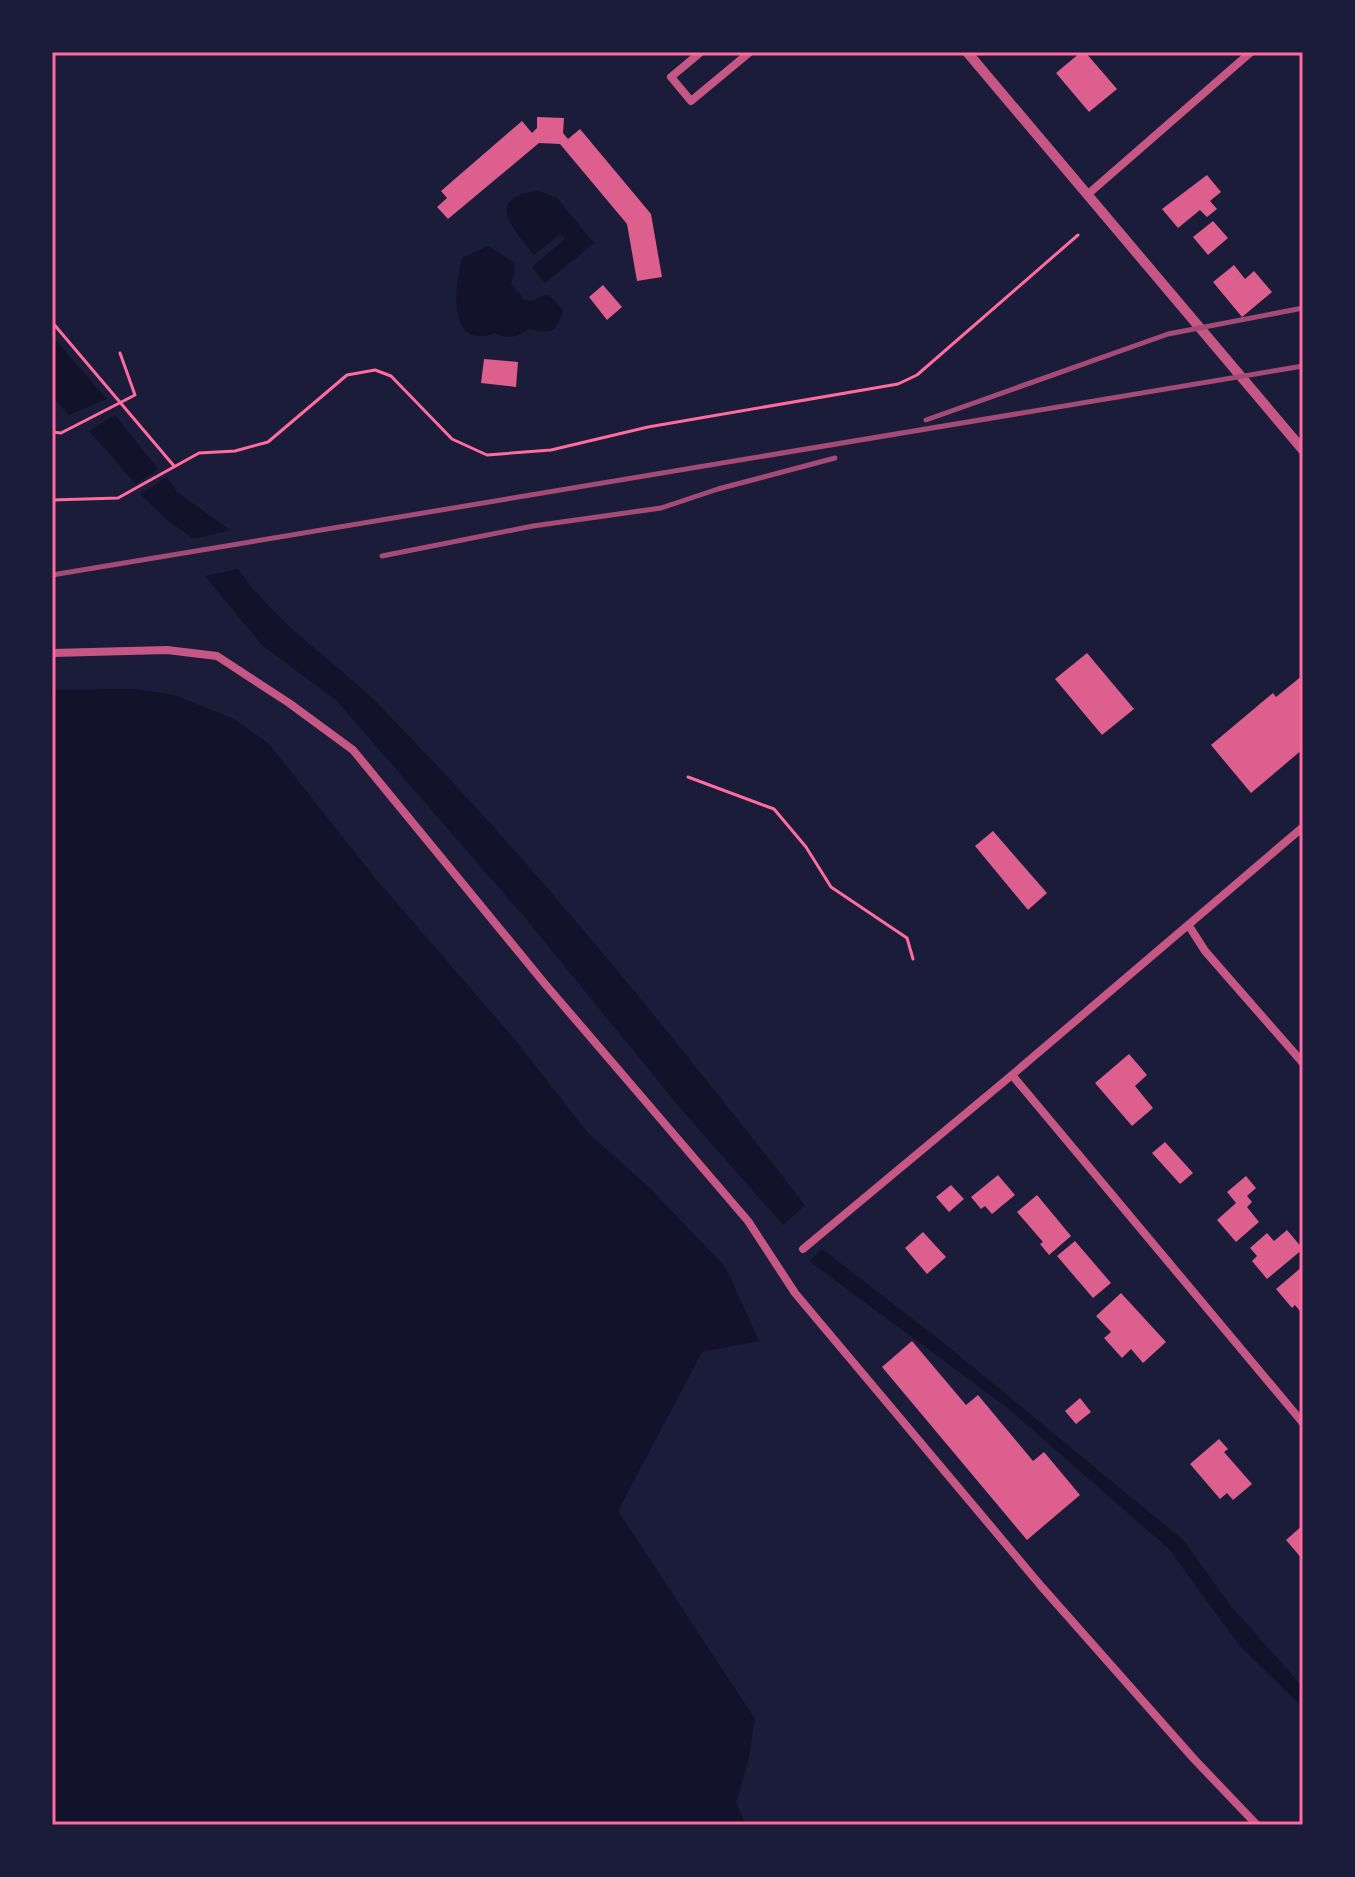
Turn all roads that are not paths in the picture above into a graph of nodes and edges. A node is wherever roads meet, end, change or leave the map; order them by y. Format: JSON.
{"nodes":[{"id":1,"x":701,"y":52,"type":"edge"},
{"id":2,"x":750,"y":52,"type":"edge"},
{"id":3,"x":967,"y":52,"type":"edge"},
{"id":4,"x":1251,"y":52,"type":"edge"},
{"id":5,"x":1087,"y":195,"type":"junction"},
{"id":6,"x":1303,"y":450,"type":"edge"},
{"id":7,"x":52,"y":653,"type":"edge"},
{"id":8,"x":1303,"y":827,"type":"edge"},
{"id":9,"x":1189,"y":926,"type":"junction"},
{"id":10,"x":1303,"y":1063,"type":"edge"},
{"id":11,"x":1012,"y":1075,"type":"junction"},
{"id":12,"x":803,"y":1249,"type":"dead end"},
{"id":13,"x":1303,"y":1423,"type":"edge"},
{"id":14,"x":1257,"y":1825,"type":"edge"}],
"edges":[{"from":1,"to":2,"type":"street"},
{"from":3,"to":5,"type":"street"},
{"from":4,"to":5,"type":"street"},
{"from":5,"to":6,"type":"street"},
{"from":7,"to":14,"type":"street"},
{"from":8,"to":9,"type":"street"},
{"from":9,"to":10,"type":"street"},
{"from":9,"to":11,"type":"street"},
{"from":11,"to":12,"type":"street"},
{"from":11,"to":13,"type":"street"}]}
